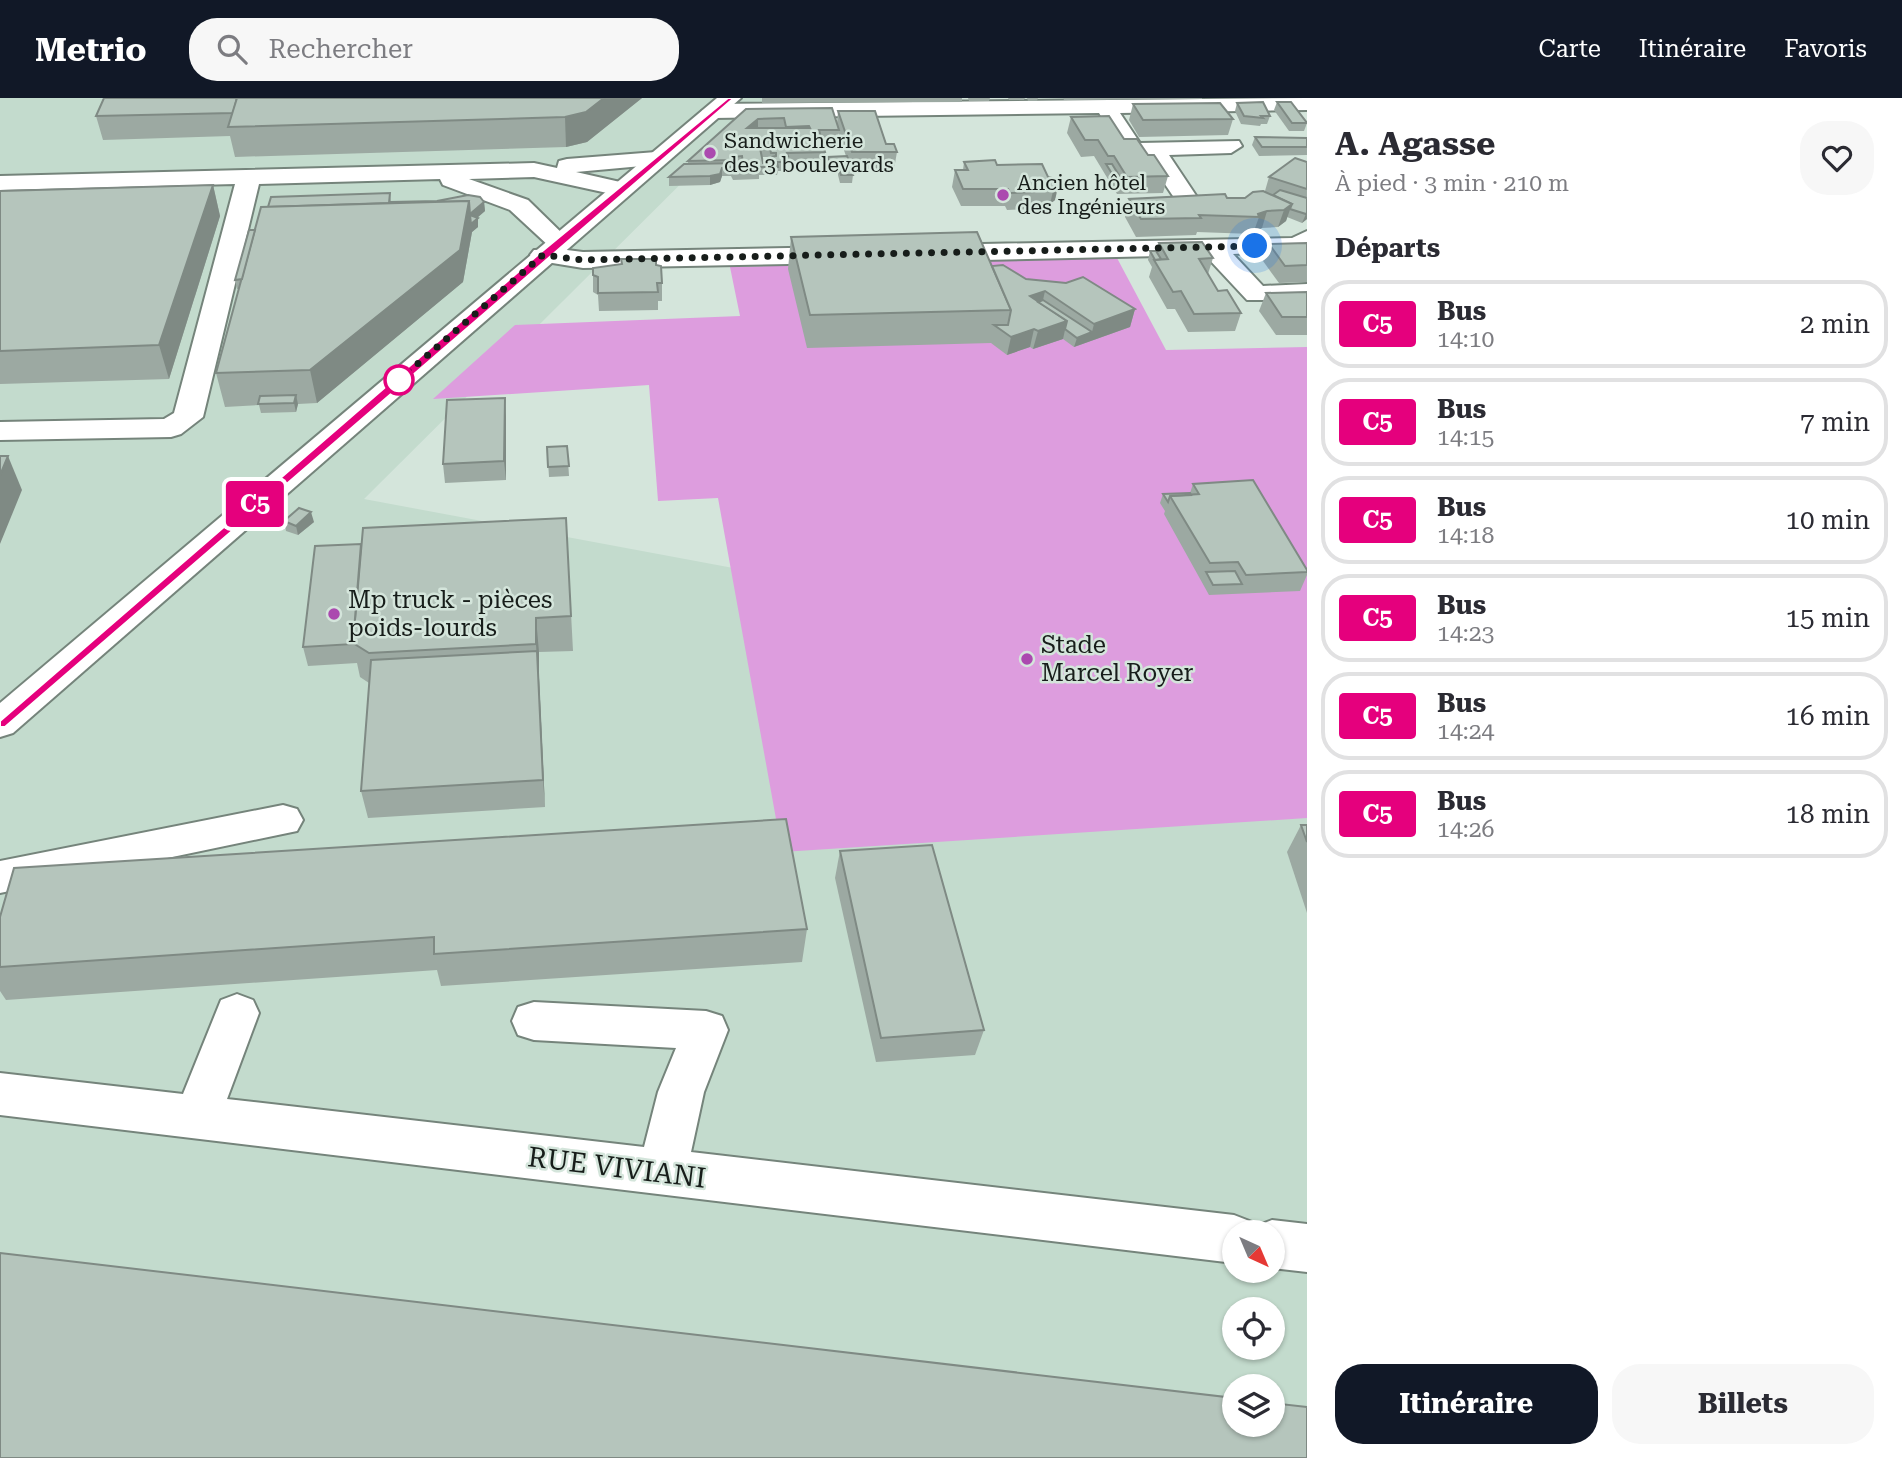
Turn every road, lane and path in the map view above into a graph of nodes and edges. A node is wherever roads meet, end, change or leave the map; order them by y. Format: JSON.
{"nodes":[{"id":1,"x":1307,"y":104,"type":"edge"},
{"id":2,"x":722,"y":105,"type":"edge"},
{"id":3,"x":1105,"y":106,"type":"junction"},
{"id":4,"x":1231,"y":146,"type":"dead end"},
{"id":5,"x":1153,"y":149,"type":"junction"},
{"id":6,"x":656,"y":159,"type":"junction"},
{"id":7,"x":534,"y":170,"type":"junction"},
{"id":8,"x":426,"y":171,"type":"junction"},
{"id":9,"x":249,"y":176,"type":"junction"},
{"id":10,"x":0,"y":183,"type":"edge"},
{"id":11,"x":621,"y":189,"type":"junction"},
{"id":12,"x":1187,"y":200,"type":"edge"},
{"id":13,"x":1307,"y":238,"type":"edge"},
{"id":14,"x":1212,"y":247,"type":"junction"},
{"id":15,"x":551,"y":248,"type":"junction"},
{"id":16,"x":864,"y":254,"type":"edge"},
{"id":17,"x":906,"y":254,"type":"edge"},
{"id":18,"x":1307,"y":292,"type":"edge"},
{"id":19,"x":0,"y":431,"type":"edge"},
{"id":20,"x":0,"y":724,"type":"edge"},
{"id":21,"x":283,"y":820,"type":"dead end"},
{"id":22,"x":0,"y":877,"type":"edge"},
{"id":23,"x":237,"y":1013,"type":"dead end"},
{"id":24,"x":534,"y":1021,"type":"dead end"},
{"id":25,"x":0,"y":1094,"type":"edge"},
{"id":26,"x":197,"y":1118,"type":"junction"},
{"id":27,"x":662,"y":1172,"type":"junction"},
{"id":28,"x":1222,"y":1238,"type":"edge"},
{"id":29,"x":1285,"y":1245,"type":"edge"},
{"id":30,"x":1307,"y":1248,"type":"edge"}],
"edges":[{"from":1,"to":3,"type":"street"},
{"from":2,"to":3,"type":"street"},
{"from":2,"to":6,"type":"street"},
{"from":3,"to":5,"type":"street"},
{"from":4,"to":5,"type":"street"},
{"from":5,"to":12,"type":"street"},
{"from":6,"to":7,"type":"street"},
{"from":6,"to":11,"type":"street"},
{"from":7,"to":8,"type":"street"},
{"from":7,"to":11,"type":"street"},
{"from":8,"to":9,"type":"street"},
{"from":8,"to":15,"type":"street"},
{"from":9,"to":10,"type":"street"},
{"from":9,"to":19,"type":"street"},
{"from":11,"to":15,"type":"street"},
{"from":13,"to":14,"type":"street"},
{"from":14,"to":17,"type":"street"},
{"from":14,"to":18,"type":"street"},
{"from":15,"to":16,"type":"street"},
{"from":15,"to":20,"type":"street"},
{"from":21,"to":22,"type":"street"},
{"from":23,"to":26,"type":"street"},
{"from":24,"to":27,"type":"street"},
{"from":25,"to":26,"type":"street","name":"RUE VIVIANI"},
{"from":26,"to":27,"type":"street","name":"RUE VIVIANI"},
{"from":27,"to":28,"type":"street","name":"RUE VIVIANI"},
{"from":29,"to":30,"type":"street"}]}
